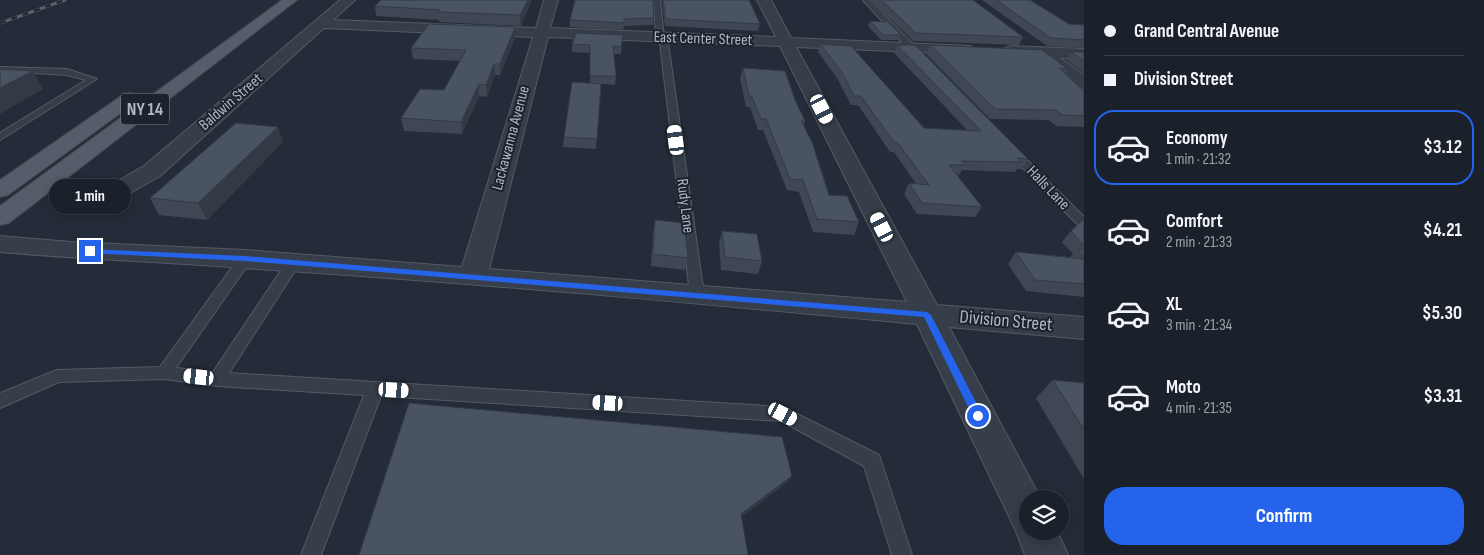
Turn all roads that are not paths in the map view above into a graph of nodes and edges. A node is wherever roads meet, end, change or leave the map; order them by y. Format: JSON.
{"nodes":[{"id":1,"x":268,"y":0,"type":"edge"},
{"id":2,"x":290,"y":0,"type":"edge"},
{"id":3,"x":348,"y":0,"type":"edge"},
{"id":4,"x":551,"y":0,"type":"edge"},
{"id":5,"x":657,"y":0,"type":"edge"},
{"id":6,"x":764,"y":0,"type":"edge"},
{"id":7,"x":866,"y":0,"type":"edge"},
{"id":8,"x":322,"y":24,"type":"junction"},
{"id":9,"x":540,"y":33,"type":"junction"},
{"id":10,"x":1019,"y":35,"type":"edge"},
{"id":11,"x":660,"y":38,"type":"junction"},
{"id":12,"x":787,"y":42,"type":"junction"},
{"id":13,"x":910,"y":47,"type":"junction"},
{"id":14,"x":977,"y":50,"type":"edge"},
{"id":15,"x":996,"y":51,"type":"edge"},
{"id":16,"x":1043,"y":53,"type":"junction"},
{"id":17,"x":1084,"y":54,"type":"edge"},
{"id":18,"x":929,"y":66,"type":"edge"},
{"id":19,"x":0,"y":69,"type":"edge"},
{"id":20,"x":160,"y":76,"type":"dead end"},
{"id":21,"x":1084,"y":83,"type":"edge"},
{"id":22,"x":145,"y":87,"type":"dead end"},
{"id":23,"x":0,"y":137,"type":"edge"},
{"id":24,"x":1003,"y":142,"type":"edge"},
{"id":25,"x":0,"y":190,"type":"edge"},
{"id":26,"x":108,"y":196,"type":"dead end"},
{"id":27,"x":0,"y":218,"type":"edge"},
{"id":28,"x":1084,"y":224,"type":"edge"},
{"id":29,"x":0,"y":244,"type":"edge"},
{"id":30,"x":245,"y":259,"type":"junction"},
{"id":31,"x":293,"y":263,"type":"junction"},
{"id":32,"x":473,"y":277,"type":"junction"},
{"id":33,"x":697,"y":294,"type":"junction"},
{"id":34,"x":927,"y":315,"type":"junction"},
{"id":35,"x":1084,"y":328,"type":"edge"},
{"id":36,"x":164,"y":374,"type":"junction"},
{"id":37,"x":217,"y":379,"type":"junction"},
{"id":38,"x":375,"y":389,"type":"junction"},
{"id":39,"x":0,"y":401,"type":"edge"},
{"id":40,"x":1019,"y":497,"type":"edge"},
{"id":41,"x":1040,"y":540,"type":"edge"},
{"id":42,"x":311,"y":555,"type":"edge"},
{"id":43,"x":902,"y":555,"type":"edge"},
{"id":44,"x":1047,"y":555,"type":"edge"}],
"edges":[{"from":1,"to":20,"type":"main road","number":"NY 14"},
{"from":2,"to":27,"type":"main road","number":"NY 14"},
{"from":3,"to":8,"type":"street","name":"Baldwin Street"},
{"from":4,"to":9,"type":"street","name":"Lackawanna Avenue"},
{"from":5,"to":11,"type":"lane","name":"Rudy Lane"},
{"from":6,"to":12,"type":"street"},
{"from":7,"to":13,"type":"lane"},
{"from":8,"to":9,"type":"street","name":"East Center Street"},
{"from":8,"to":26,"type":"street","name":"Baldwin Street"},
{"from":9,"to":11,"type":"street","name":"East Center Street"},
{"from":9,"to":32,"type":"street","name":"Lackawanna Avenue"},
{"from":10,"to":16,"type":"street"},
{"from":11,"to":12,"type":"street","name":"East Center Street"},
{"from":11,"to":33,"type":"lane","name":"Rudy Lane"},
{"from":12,"to":13,"type":"street","name":"East Center Street"},
{"from":12,"to":34,"type":"street"},
{"from":13,"to":14,"type":"street","name":"East Center Street"},
{"from":13,"to":18,"type":"lane"},
{"from":15,"to":16,"type":"street"},
{"from":16,"to":17,"type":"street"},
{"from":16,"to":21,"type":"street"},
{"from":19,"to":23,"type":"lane"},
{"from":22,"to":25,"type":"main road","number":"NY 14"},
{"from":24,"to":28,"type":"lane","name":"Halls Lane"},
{"from":29,"to":30,"type":"street","name":"Division Street"},
{"from":30,"to":31,"type":"street","name":"Division Street"},
{"from":30,"to":36,"type":"lane"},
{"from":31,"to":32,"type":"street","name":"Division Street"},
{"from":31,"to":37,"type":"lane"},
{"from":32,"to":33,"type":"street","name":"Division Street"},
{"from":33,"to":34,"type":"street","name":"Division Street"},
{"from":34,"to":35,"type":"street","name":"Division Street"},
{"from":34,"to":40,"type":"street"},
{"from":36,"to":37,"type":"lane"},
{"from":36,"to":39,"type":"lane"},
{"from":37,"to":38,"type":"lane"},
{"from":38,"to":42,"type":"lane"},
{"from":38,"to":43,"type":"lane"},
{"from":41,"to":44,"type":"street"}]}
